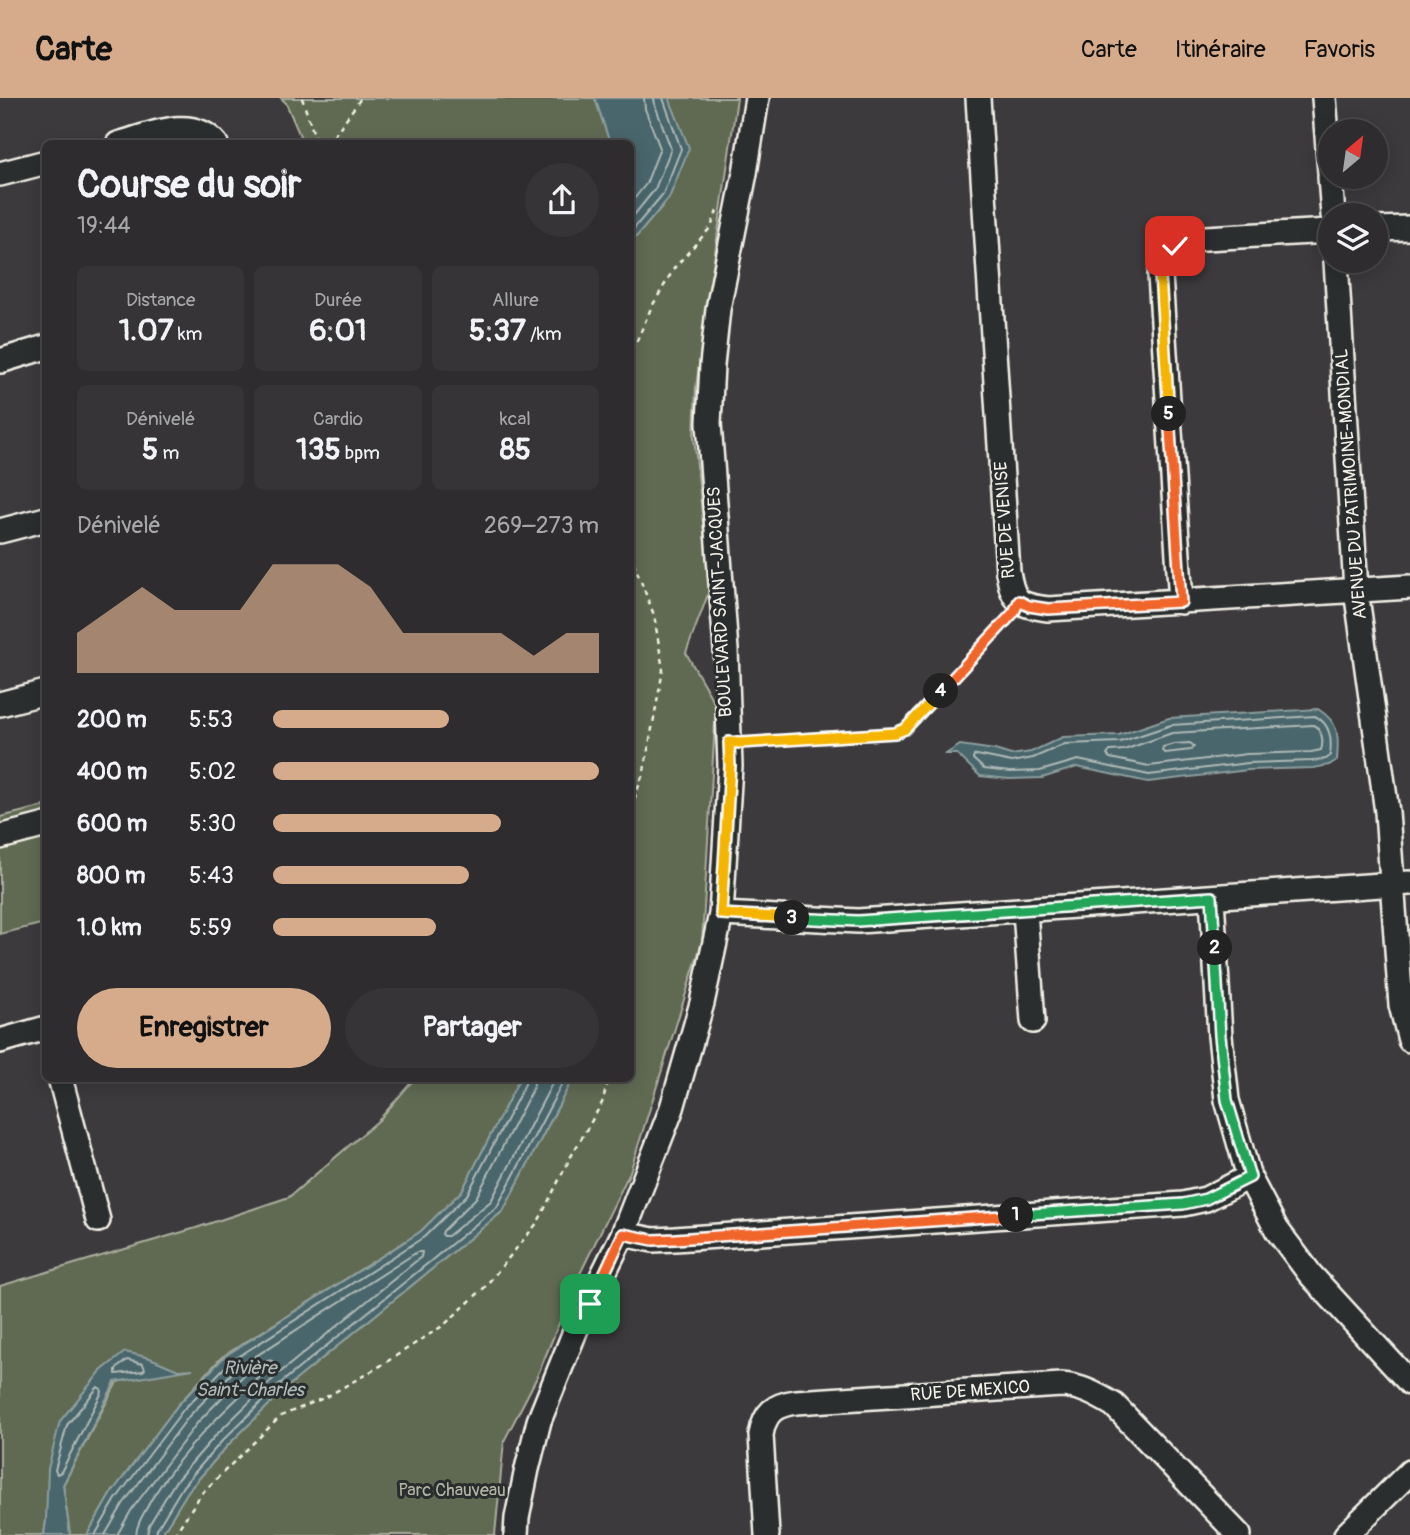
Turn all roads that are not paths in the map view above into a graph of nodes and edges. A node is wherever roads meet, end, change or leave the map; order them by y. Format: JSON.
{"nodes":[{"id":1,"x":757,"y":98,"type":"edge"},
{"id":2,"x":978,"y":98,"type":"edge"},
{"id":3,"x":1324,"y":98,"type":"edge"},
{"id":4,"x":1326,"y":119,"type":"edge"},
{"id":5,"x":132,"y":140,"type":"edge"},
{"id":6,"x":212,"y":140,"type":"edge"},
{"id":7,"x":42,"y":163,"type":"edge"},
{"id":8,"x":0,"y":174,"type":"edge"},
{"id":9,"x":1410,"y":228,"type":"edge"},
{"id":10,"x":1388,"y":229,"type":"edge"},
{"id":11,"x":1318,"y":232,"type":"edge"},
{"id":12,"x":1337,"y":273,"type":"edge"},
{"id":13,"x":42,"y":348,"type":"edge"},
{"id":14,"x":0,"y":361,"type":"edge"},
{"id":15,"x":42,"y":520,"type":"edge"},
{"id":16,"x":0,"y":531,"type":"edge"},
{"id":17,"x":1410,"y":587,"type":"edge"},
{"id":18,"x":1356,"y":590,"type":"junction"},
{"id":19,"x":1181,"y":602,"type":"junction"},
{"id":20,"x":42,"y":693,"type":"edge"},
{"id":21,"x":0,"y":704,"type":"edge"},
{"id":22,"x":42,"y":826,"type":"edge"},
{"id":23,"x":0,"y":837,"type":"edge"},
{"id":24,"x":1401,"y":884,"type":"edge"},
{"id":25,"x":1212,"y":897,"type":"junction"},
{"id":26,"x":1025,"y":911,"type":"junction"},
{"id":27,"x":721,"y":914,"type":"junction"},
{"id":28,"x":1033,"y":1021,"type":"dead end"},
{"id":29,"x":42,"y":1029,"type":"edge"},
{"id":30,"x":1410,"y":1040,"type":"edge"},
{"id":31,"x":0,"y":1041,"type":"edge"},
{"id":32,"x":61,"y":1082,"type":"edge"},
{"id":33,"x":1250,"y":1177,"type":"junction"},
{"id":34,"x":97,"y":1220,"type":"dead end"},
{"id":35,"x":623,"y":1234,"type":"junction"},
{"id":36,"x":1410,"y":1383,"type":"edge"},
{"id":37,"x":1410,"y":1472,"type":"edge"},
{"id":38,"x":516,"y":1535,"type":"edge"},
{"id":39,"x":767,"y":1535,"type":"edge"},
{"id":40,"x":1239,"y":1535,"type":"edge"},
{"id":41,"x":1346,"y":1535,"type":"edge"}],
"edges":[{"from":1,"to":27,"type":"street","name":"BOULEVARD SAINT-JACQUES"},
{"from":2,"to":19,"type":"street","name":"RUE DE VENISE"},
{"from":3,"to":4,"type":"street"},
{"from":5,"to":6,"type":"street"},
{"from":7,"to":8,"type":"street"},
{"from":9,"to":10,"type":"street"},
{"from":11,"to":19,"type":"street"},
{"from":12,"to":18,"type":"street","name":"AVENUE DU PATRIMOINE-MONDIAL"},
{"from":13,"to":14,"type":"street"},
{"from":15,"to":16,"type":"street"},
{"from":17,"to":18,"type":"street","name":"RUE DE VENISE"},
{"from":18,"to":19,"type":"street","name":"RUE DE VENISE"},
{"from":18,"to":24,"type":"street","name":"AVENUE DU PATRIMOINE-MONDIAL"},
{"from":20,"to":21,"type":"street"},
{"from":22,"to":23,"type":"street"},
{"from":24,"to":25,"type":"street"},
{"from":24,"to":30,"type":"street","name":"AVENUE DU PATRIMOINE-MONDIAL"},
{"from":25,"to":26,"type":"street"},
{"from":25,"to":33,"type":"street"},
{"from":26,"to":27,"type":"street"},
{"from":26,"to":28,"type":"street"},
{"from":27,"to":35,"type":"street","name":"BOULEVARD SAINT-JACQUES"},
{"from":29,"to":31,"type":"street"},
{"from":32,"to":34,"type":"street"},
{"from":33,"to":35,"type":"street"},
{"from":33,"to":36,"type":"street"},
{"from":35,"to":38,"type":"street","name":"BOULEVARD SAINT-JACQUES"},
{"from":37,"to":41,"type":"street"},
{"from":39,"to":40,"type":"street","name":"RUE DE MEXICO"}]}
